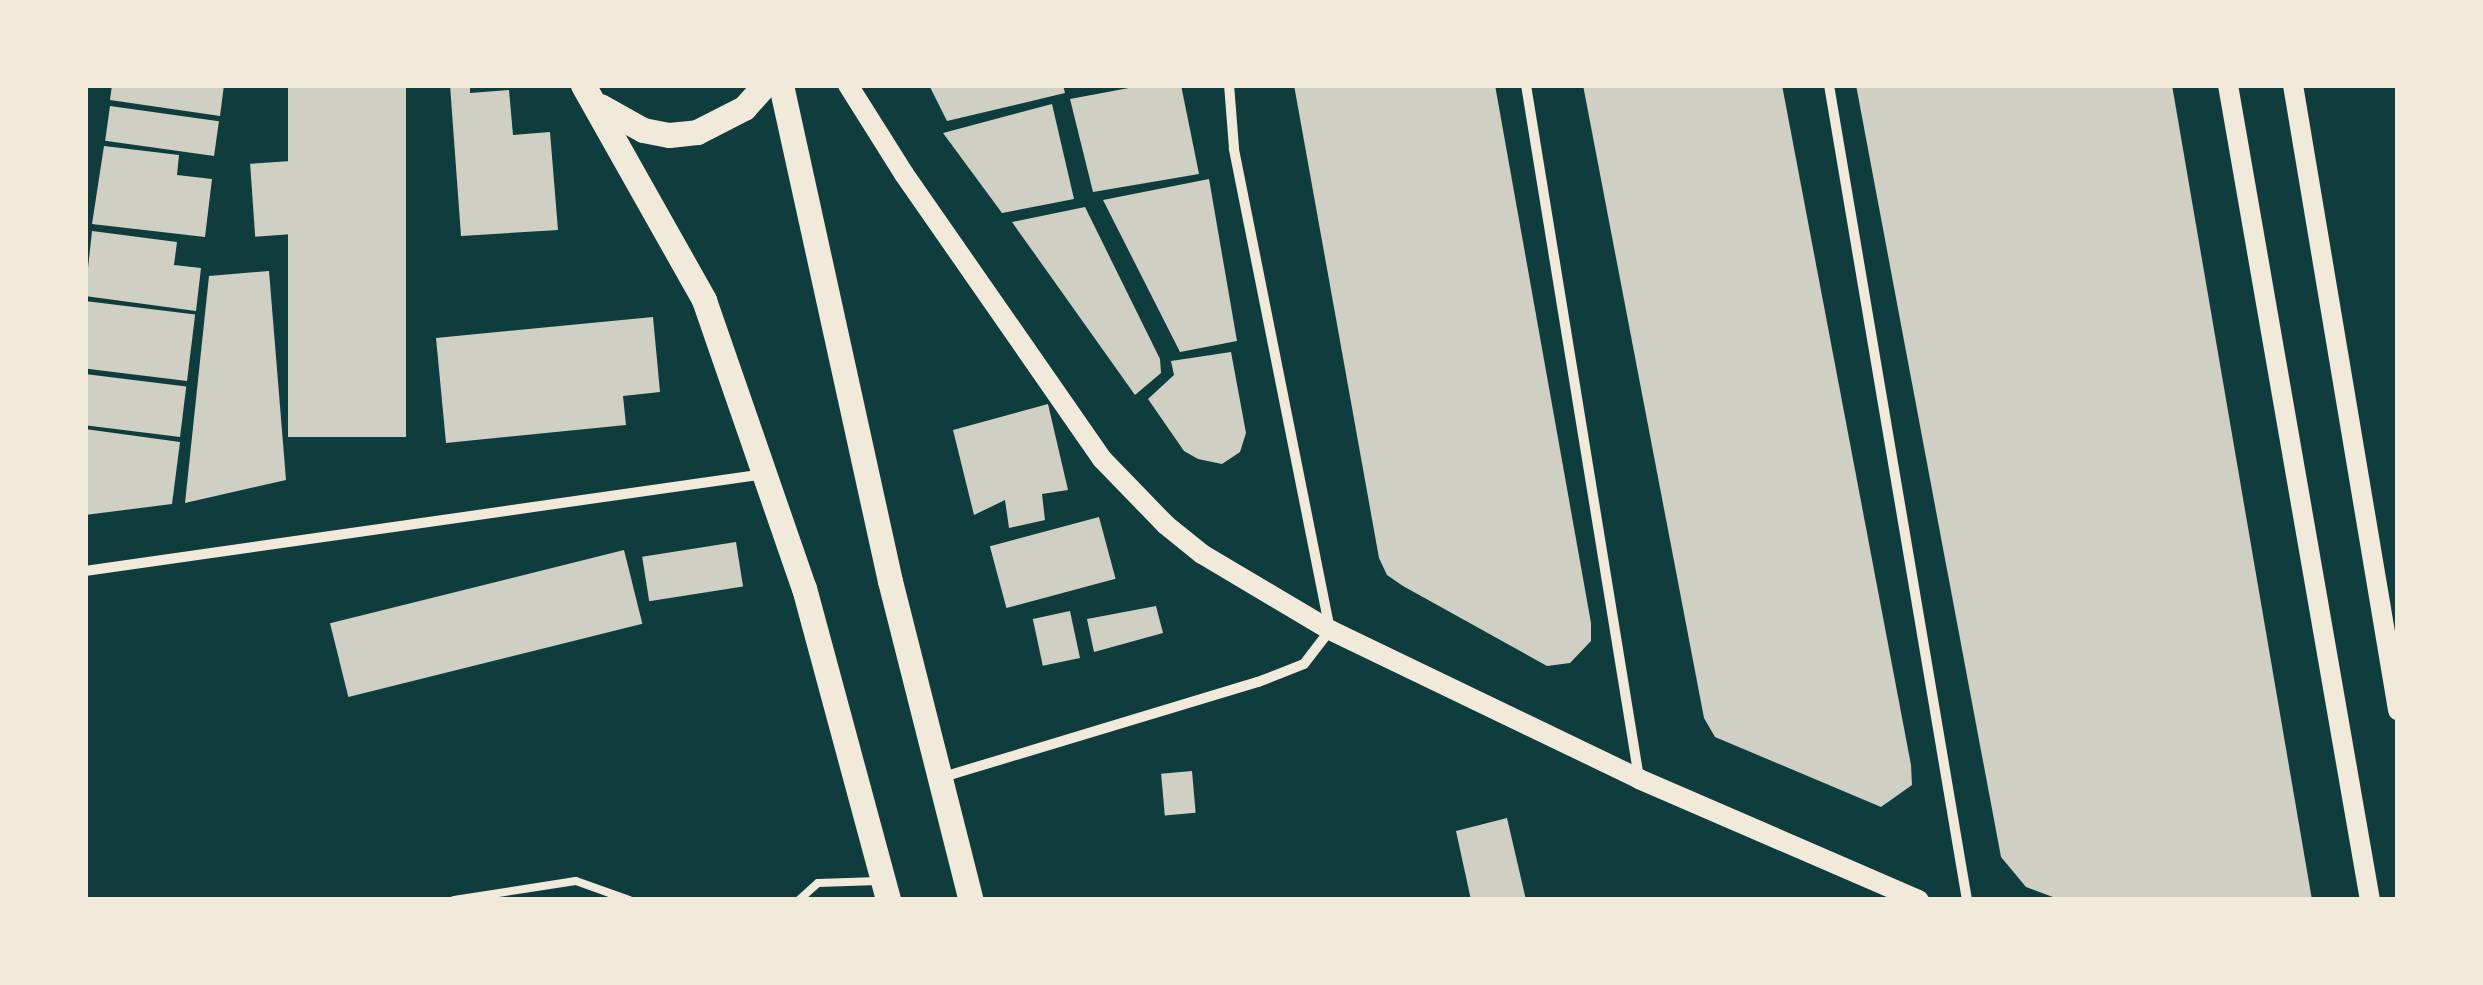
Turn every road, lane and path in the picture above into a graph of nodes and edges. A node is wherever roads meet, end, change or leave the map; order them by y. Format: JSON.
{"nodes":[{"id":1,"x":765,"y":85,"type":"edge"},
{"id":2,"x":781,"y":85,"type":"edge"},
{"id":3,"x":848,"y":85,"type":"edge"},
{"id":4,"x":1229,"y":85,"type":"edge"},
{"id":5,"x":1526,"y":85,"type":"edge"},
{"id":6,"x":1829,"y":85,"type":"edge"},
{"id":7,"x":2228,"y":85,"type":"edge"},
{"id":8,"x":2294,"y":85,"type":"edge"},
{"id":9,"x":589,"y":94,"type":"edge"},
{"id":10,"x":766,"y":474,"type":"junction"},
{"id":11,"x":85,"y":572,"type":"edge"},
{"id":12,"x":1330,"y":630,"type":"junction"},
{"id":13,"x":2398,"y":710,"type":"edge"},
{"id":14,"x":937,"y":778,"type":"junction"},
{"id":15,"x":1639,"y":779,"type":"junction"},
{"id":16,"x":885,"y":890,"type":"edge"},
{"id":17,"x":454,"y":900,"type":"edge"},
{"id":18,"x":629,"y":900,"type":"edge"},
{"id":19,"x":799,"y":900,"type":"edge"},
{"id":20,"x":972,"y":900,"type":"edge"},
{"id":21,"x":1919,"y":900,"type":"edge"},
{"id":22,"x":1967,"y":900,"type":"edge"},
{"id":23,"x":2370,"y":900,"type":"edge"}],
"edges":[{"from":1,"to":9,"type":"main road"},
{"from":2,"to":14,"type":"main road"},
{"from":3,"to":12,"type":"main road"},
{"from":4,"to":12,"type":"street"},
{"from":5,"to":15,"type":"street"},
{"from":6,"to":22,"type":"street"},
{"from":7,"to":23,"type":"main road"},
{"from":8,"to":13,"type":"main road"},
{"from":9,"to":10,"type":"main road"},
{"from":10,"to":11,"type":"street"},
{"from":10,"to":16,"type":"main road"},
{"from":12,"to":14,"type":"street"},
{"from":12,"to":15,"type":"main road"},
{"from":14,"to":20,"type":"main road"},
{"from":15,"to":21,"type":"main road"},
{"from":16,"to":19,"type":"lane"},
{"from":17,"to":18,"type":"lane"}]}
